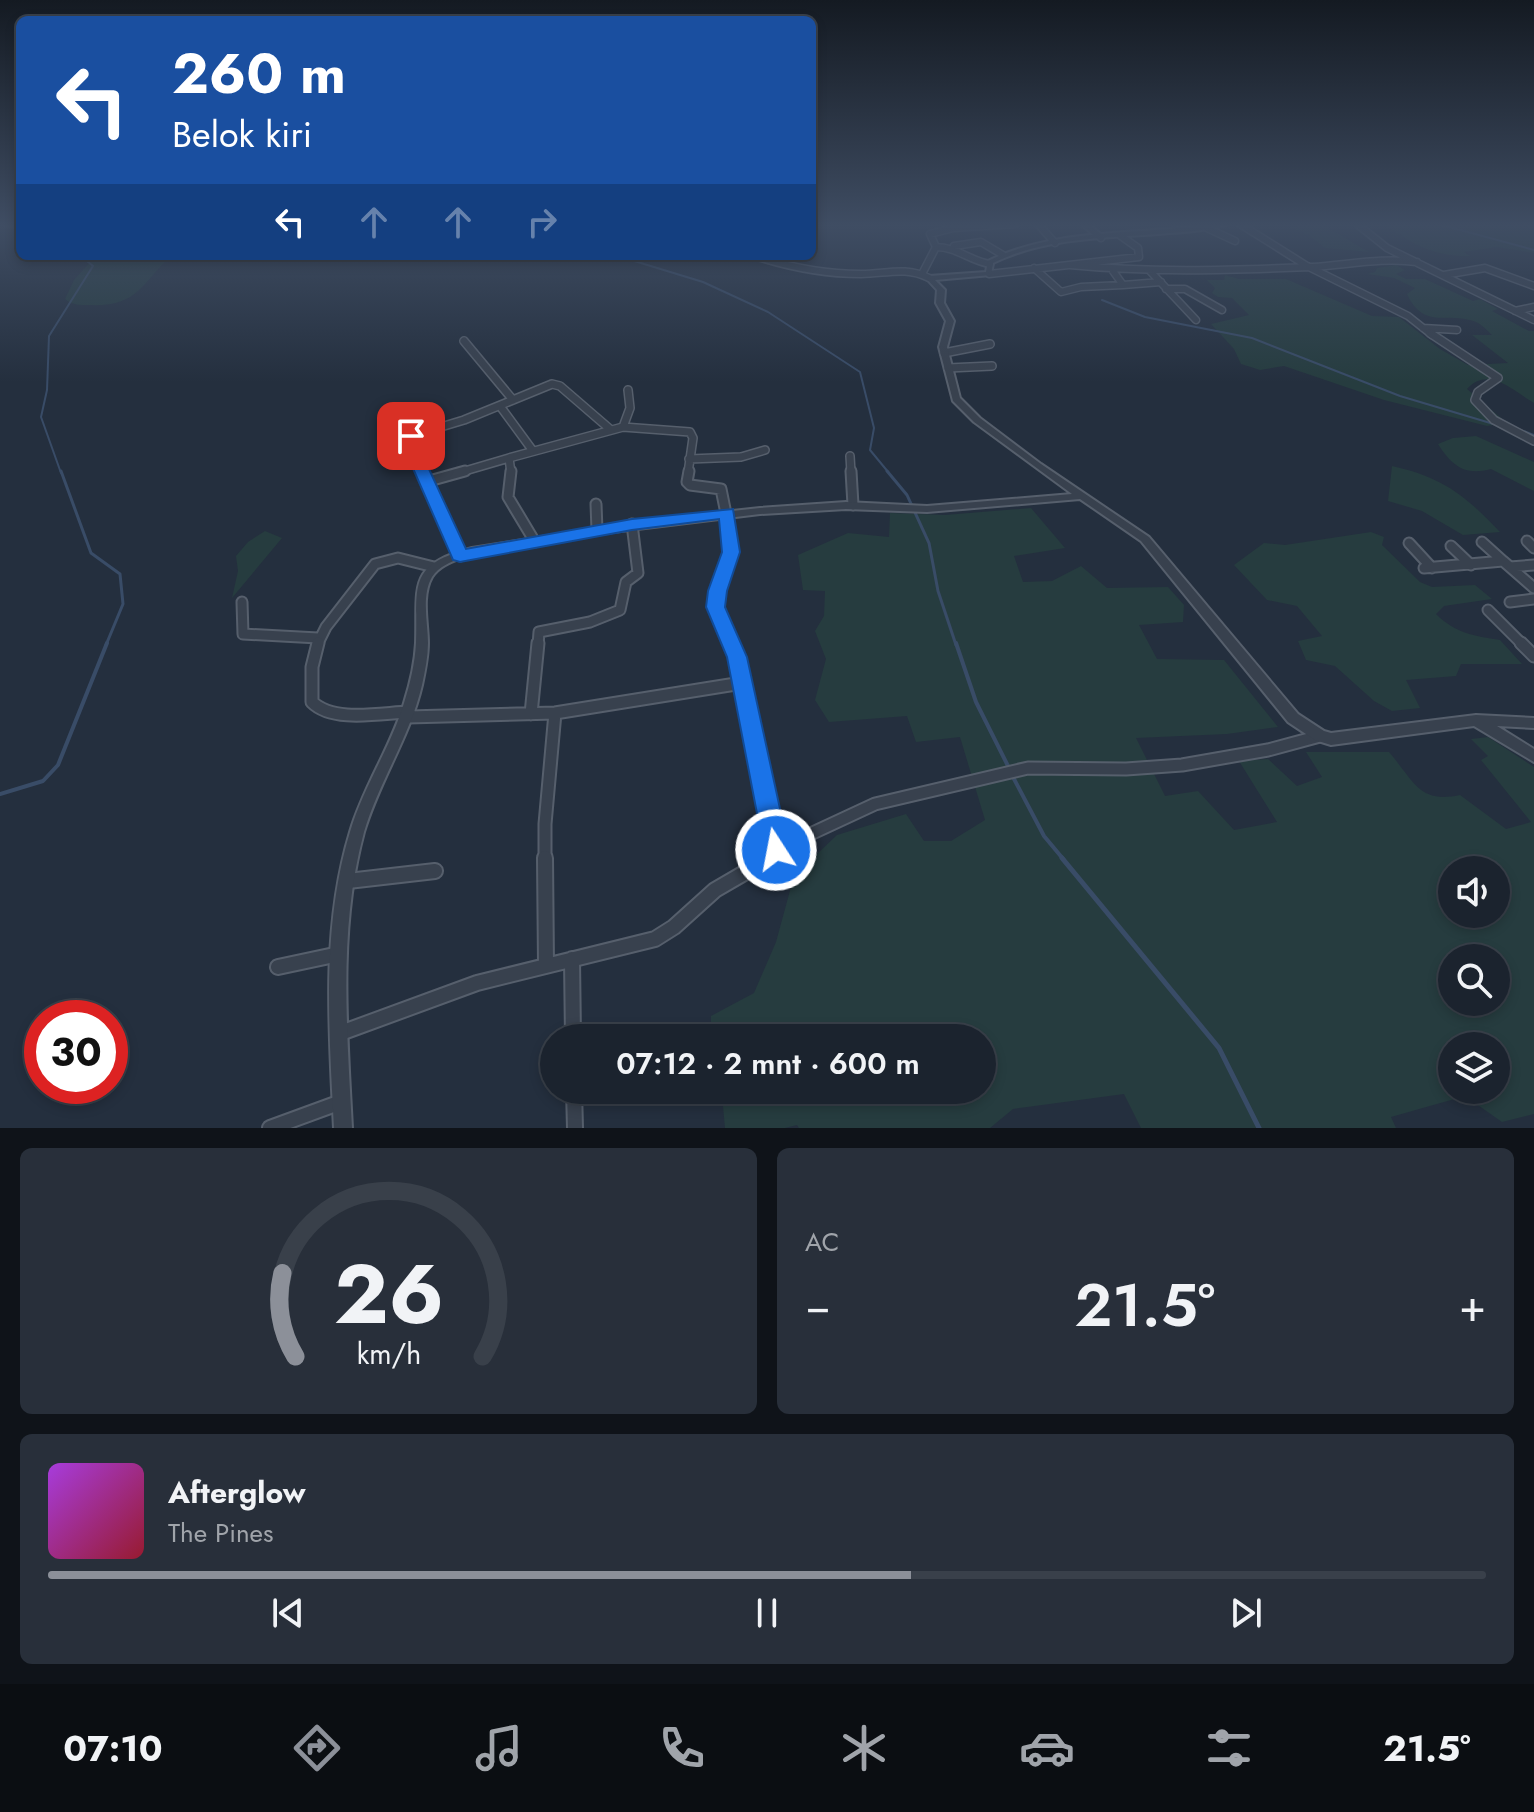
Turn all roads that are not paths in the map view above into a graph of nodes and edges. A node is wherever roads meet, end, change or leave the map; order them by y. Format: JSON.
{"nodes":[{"id":1,"x":926,"y":276,"type":"edge"},
{"id":2,"x":1044,"y":277,"type":"edge"},
{"id":3,"x":1117,"y":277,"type":"edge"},
{"id":4,"x":1156,"y":277,"type":"edge"},
{"id":5,"x":1329,"y":277,"type":"edge"},
{"id":6,"x":1447,"y":277,"type":"edge"},
{"id":7,"x":1509,"y":277,"type":"edge"},
{"id":8,"x":1161,"y":282,"type":"junction"},
{"id":9,"x":1123,"y":285,"type":"junction"},
{"id":10,"x":1534,"y":286,"type":"edge"},
{"id":11,"x":1166,"y":289,"type":"junction"},
{"id":12,"x":1534,"y":307,"type":"edge"},
{"id":13,"x":1222,"y":310,"type":"dead end"},
{"id":14,"x":1515,"y":311,"type":"junction"},
{"id":15,"x":1196,"y":320,"type":"dead end"},
{"id":16,"x":1534,"y":320,"type":"edge"},
{"id":17,"x":1423,"y":328,"type":"junction"},
{"id":18,"x":1457,"y":330,"type":"dead end"},
{"id":19,"x":464,"y":341,"type":"dead end"},
{"id":20,"x":990,"y":344,"type":"dead end"},
{"id":21,"x":944,"y":353,"type":"junction"},
{"id":22,"x":992,"y":366,"type":"dead end"},
{"id":23,"x":948,"y":368,"type":"junction"},
{"id":24,"x":628,"y":390,"type":"dead end"},
{"id":25,"x":513,"y":400,"type":"junction"},
{"id":26,"x":500,"y":406,"type":"junction"},
{"id":27,"x":623,"y":427,"type":"junction"},
{"id":28,"x":611,"y":430,"type":"junction"},
{"id":29,"x":1534,"y":441,"type":"edge"},
{"id":30,"x":765,"y":450,"type":"dead end"},
{"id":31,"x":533,"y":451,"type":"junction"},
{"id":32,"x":850,"y":456,"type":"dead end"},
{"id":33,"x":509,"y":458,"type":"junction"},
{"id":34,"x":689,"y":459,"type":"junction"},
{"id":35,"x":429,"y":481,"type":"junction"},
{"id":36,"x":1082,"y":496,"type":"junction"},
{"id":37,"x":596,"y":504,"type":"dead end"},
{"id":38,"x":853,"y":505,"type":"junction"},
{"id":39,"x":727,"y":513,"type":"junction"},
{"id":40,"x":632,"y":524,"type":"junction"},
{"id":41,"x":597,"y":530,"type":"junction"},
{"id":42,"x":535,"y":542,"type":"junction"},
{"id":43,"x":1482,"y":542,"type":"dead end"},
{"id":44,"x":1409,"y":543,"type":"dead end"},
{"id":45,"x":1451,"y":546,"type":"dead end"},
{"id":46,"x":460,"y":556,"type":"junction"},
{"id":47,"x":1506,"y":564,"type":"junction"},
{"id":48,"x":1471,"y":565,"type":"junction"},
{"id":49,"x":1534,"y":565,"type":"edge"},
{"id":50,"x":434,"y":567,"type":"junction"},
{"id":51,"x":1534,"y":588,"type":"edge"},
{"id":52,"x":1534,"y":599,"type":"edge"},
{"id":53,"x":242,"y":602,"type":"dead end"},
{"id":54,"x":1510,"y":602,"type":"dead end"},
{"id":55,"x":1488,"y":610,"type":"dead end"},
{"id":56,"x":318,"y":638,"type":"junction"},
{"id":57,"x":1534,"y":656,"type":"edge"},
{"id":58,"x":742,"y":683,"type":"junction"},
{"id":59,"x":555,"y":713,"type":"junction"},
{"id":60,"x":408,"y":714,"type":"junction"},
{"id":61,"x":531,"y":714,"type":"junction"},
{"id":62,"x":1476,"y":720,"type":"junction"},
{"id":63,"x":1534,"y":723,"type":"edge"},
{"id":64,"x":1320,"y":736,"type":"junction"},
{"id":65,"x":1534,"y":756,"type":"edge"},
{"id":66,"x":776,"y":850,"type":"junction"},
{"id":67,"x":435,"y":871,"type":"dead end"},
{"id":68,"x":348,"y":881,"type":"junction"},
{"id":69,"x":339,"y":954,"type":"junction"},
{"id":70,"x":572,"y":959,"type":"junction"},
{"id":71,"x":546,"y":965,"type":"junction"},
{"id":72,"x":278,"y":967,"type":"dead end"},
{"id":73,"x":573,"y":1024,"type":"edge"},
{"id":74,"x":338,"y":1034,"type":"junction"},
{"id":75,"x":341,"y":1102,"type":"junction"},
{"id":76,"x":574,"y":1104,"type":"edge"},
{"id":77,"x":270,"y":1128,"type":"edge"},
{"id":78,"x":343,"y":1128,"type":"edge"},
{"id":79,"x":575,"y":1128,"type":"edge"}],
"edges":[{"from":1,"to":21,"type":"street"},
{"from":2,"to":9,"type":"street"},
{"from":3,"to":9,"type":"street"},
{"from":4,"to":8,"type":"street"},
{"from":5,"to":17,"type":"street"},
{"from":6,"to":14,"type":"street"},
{"from":7,"to":10,"type":"street"},
{"from":8,"to":9,"type":"street"},
{"from":8,"to":11,"type":"street"},
{"from":11,"to":13,"type":"street"},
{"from":11,"to":15,"type":"street"},
{"from":12,"to":14,"type":"street"},
{"from":14,"to":16,"type":"street"},
{"from":17,"to":18,"type":"street"},
{"from":17,"to":29,"type":"street"},
{"from":19,"to":25,"type":"street"},
{"from":20,"to":21,"type":"street"},
{"from":21,"to":23,"type":"street"},
{"from":22,"to":23,"type":"street"},
{"from":23,"to":36,"type":"street"},
{"from":24,"to":27,"type":"street"},
{"from":25,"to":26,"type":"street"},
{"from":25,"to":28,"type":"street"},
{"from":26,"to":31,"type":"street"},
{"from":26,"to":35,"type":"street"},
{"from":27,"to":28,"type":"street"},
{"from":27,"to":34,"type":"street"},
{"from":28,"to":31,"type":"street"},
{"from":30,"to":34,"type":"street"},
{"from":31,"to":33,"type":"street"},
{"from":32,"to":38,"type":"street"},
{"from":33,"to":35,"type":"street"},
{"from":33,"to":42,"type":"street"},
{"from":34,"to":39,"type":"street"},
{"from":35,"to":46,"type":"street"},
{"from":36,"to":38,"type":"street"},
{"from":36,"to":64,"type":"street"},
{"from":37,"to":41,"type":"street"},
{"from":38,"to":39,"type":"street"},
{"from":39,"to":40,"type":"street"},
{"from":39,"to":58,"type":"street"},
{"from":40,"to":41,"type":"street"},
{"from":40,"to":61,"type":"street"},
{"from":41,"to":42,"type":"street"},
{"from":42,"to":46,"type":"street"},
{"from":43,"to":47,"type":"street"},
{"from":44,"to":48,"type":"street"},
{"from":45,"to":48,"type":"street"},
{"from":46,"to":50,"type":"street"},
{"from":47,"to":48,"type":"street"},
{"from":47,"to":49,"type":"street"},
{"from":47,"to":51,"type":"street"},
{"from":50,"to":56,"type":"street"},
{"from":50,"to":60,"type":"street"},
{"from":52,"to":54,"type":"street"},
{"from":53,"to":56,"type":"street"},
{"from":55,"to":57,"type":"street"},
{"from":56,"to":60,"type":"street"},
{"from":58,"to":59,"type":"street"},
{"from":58,"to":66,"type":"street"},
{"from":59,"to":61,"type":"street"},
{"from":59,"to":71,"type":"street"},
{"from":60,"to":61,"type":"street"},
{"from":60,"to":68,"type":"street"},
{"from":62,"to":63,"type":"street"},
{"from":62,"to":64,"type":"street"},
{"from":62,"to":65,"type":"street"},
{"from":64,"to":66,"type":"street"},
{"from":66,"to":70,"type":"street"},
{"from":67,"to":68,"type":"street"},
{"from":68,"to":69,"type":"street"},
{"from":69,"to":72,"type":"street"},
{"from":69,"to":74,"type":"street"},
{"from":70,"to":71,"type":"street"},
{"from":70,"to":73,"type":"street"},
{"from":71,"to":74,"type":"street"},
{"from":74,"to":75,"type":"street"},
{"from":75,"to":77,"type":"street"},
{"from":75,"to":78,"type":"street"},
{"from":76,"to":79,"type":"street"}]}
